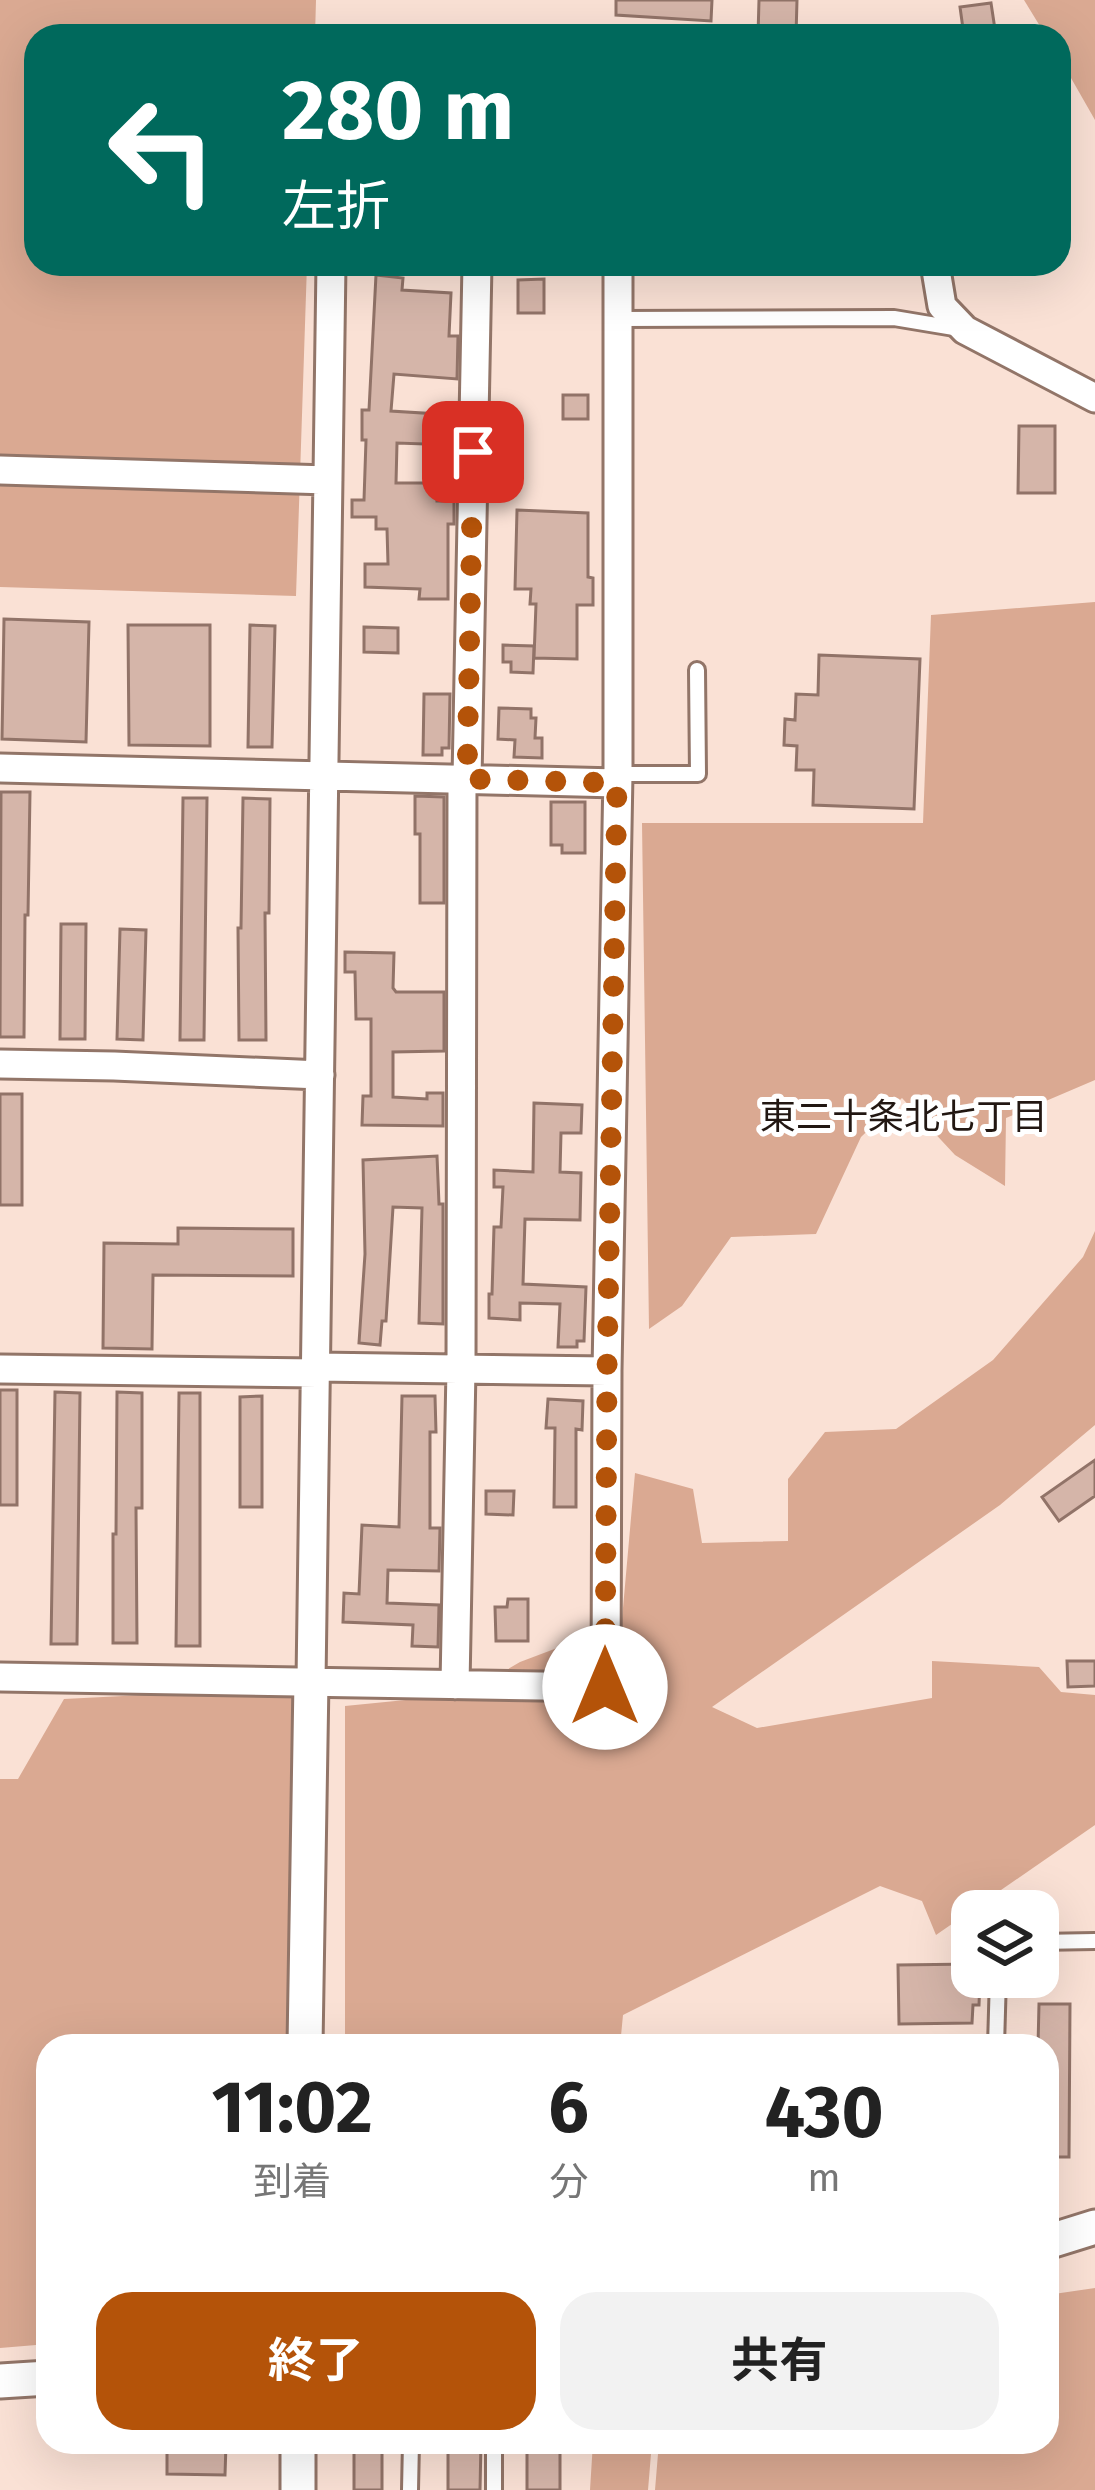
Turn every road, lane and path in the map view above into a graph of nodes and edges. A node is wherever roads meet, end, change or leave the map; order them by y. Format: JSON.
{"nodes":[{"id":1,"x":331,"y":276,"type":"edge"},
{"id":2,"x":477,"y":276,"type":"edge"},
{"id":3,"x":618,"y":276,"type":"edge"},
{"id":4,"x":936,"y":276,"type":"edge"},
{"id":5,"x":618,"y":319,"type":"junction"},
{"id":6,"x":965,"y":330,"type":"junction"},
{"id":7,"x":1095,"y":398,"type":"edge"},
{"id":8,"x":0,"y":470,"type":"edge"},
{"id":9,"x":328,"y":480,"type":"junction"},
{"id":10,"x":697,"y":670,"type":"dead end"},
{"id":11,"x":0,"y":768,"type":"edge"},
{"id":12,"x":323,"y":776,"type":"junction"},
{"id":13,"x":618,"y":778,"type":"junction"},
{"id":14,"x":465,"y":779,"type":"junction"},
{"id":15,"x":0,"y":1064,"type":"edge"},
{"id":16,"x":320,"y":1075,"type":"junction"},
{"id":17,"x":0,"y":1369,"type":"edge"},
{"id":18,"x":460,"y":1369,"type":"junction"},
{"id":19,"x":317,"y":1370,"type":"junction"},
{"id":20,"x":607,"y":1371,"type":"junction"},
{"id":21,"x":0,"y":1677,"type":"edge"},
{"id":22,"x":311,"y":1681,"type":"junction"},
{"id":23,"x":455,"y":1685,"type":"junction"},
{"id":24,"x":1095,"y":1941,"type":"edge"},
{"id":25,"x":1059,"y":1942,"type":"edge"},
{"id":26,"x":998,"y":1998,"type":"edge"},
{"id":27,"x":305,"y":2034,"type":"edge"},
{"id":28,"x":997,"y":2034,"type":"edge"},
{"id":29,"x":1095,"y":2227,"type":"edge"},
{"id":30,"x":1059,"y":2238,"type":"edge"},
{"id":31,"x":36,"y":2379,"type":"edge"},
{"id":32,"x":0,"y":2381,"type":"edge"},
{"id":33,"x":298,"y":2454,"type":"edge"},
{"id":34,"x":411,"y":2454,"type":"edge"},
{"id":35,"x":494,"y":2454,"type":"edge"},
{"id":36,"x":298,"y":2490,"type":"edge"},
{"id":37,"x":410,"y":2490,"type":"edge"},
{"id":38,"x":494,"y":2490,"type":"edge"}],
"edges":[{"from":1,"to":9,"type":"street"},
{"from":2,"to":14,"type":"street"},
{"from":3,"to":5,"type":"street"},
{"from":4,"to":6,"type":"street"},
{"from":5,"to":6,"type":"lane"},
{"from":5,"to":13,"type":"street"},
{"from":6,"to":7,"type":"street"},
{"from":8,"to":9,"type":"street"},
{"from":9,"to":12,"type":"street"},
{"from":10,"to":13,"type":"lane"},
{"from":11,"to":12,"type":"street"},
{"from":12,"to":14,"type":"street"},
{"from":12,"to":16,"type":"street"},
{"from":13,"to":14,"type":"street"},
{"from":13,"to":20,"type":"street"},
{"from":14,"to":18,"type":"street"},
{"from":15,"to":16,"type":"street"},
{"from":16,"to":19,"type":"street"},
{"from":17,"to":19,"type":"street"},
{"from":18,"to":19,"type":"street"},
{"from":18,"to":20,"type":"street"},
{"from":18,"to":23,"type":"street"},
{"from":19,"to":22,"type":"street"},
{"from":20,"to":23,"type":"street"},
{"from":21,"to":22,"type":"street"},
{"from":22,"to":23,"type":"street"},
{"from":22,"to":27,"type":"street"},
{"from":24,"to":25,"type":"lane"},
{"from":26,"to":28,"type":"lane"},
{"from":29,"to":30,"type":"street"},
{"from":31,"to":32,"type":"street"},
{"from":33,"to":36,"type":"street"},
{"from":34,"to":37,"type":"lane"},
{"from":35,"to":38,"type":"lane"}]}
